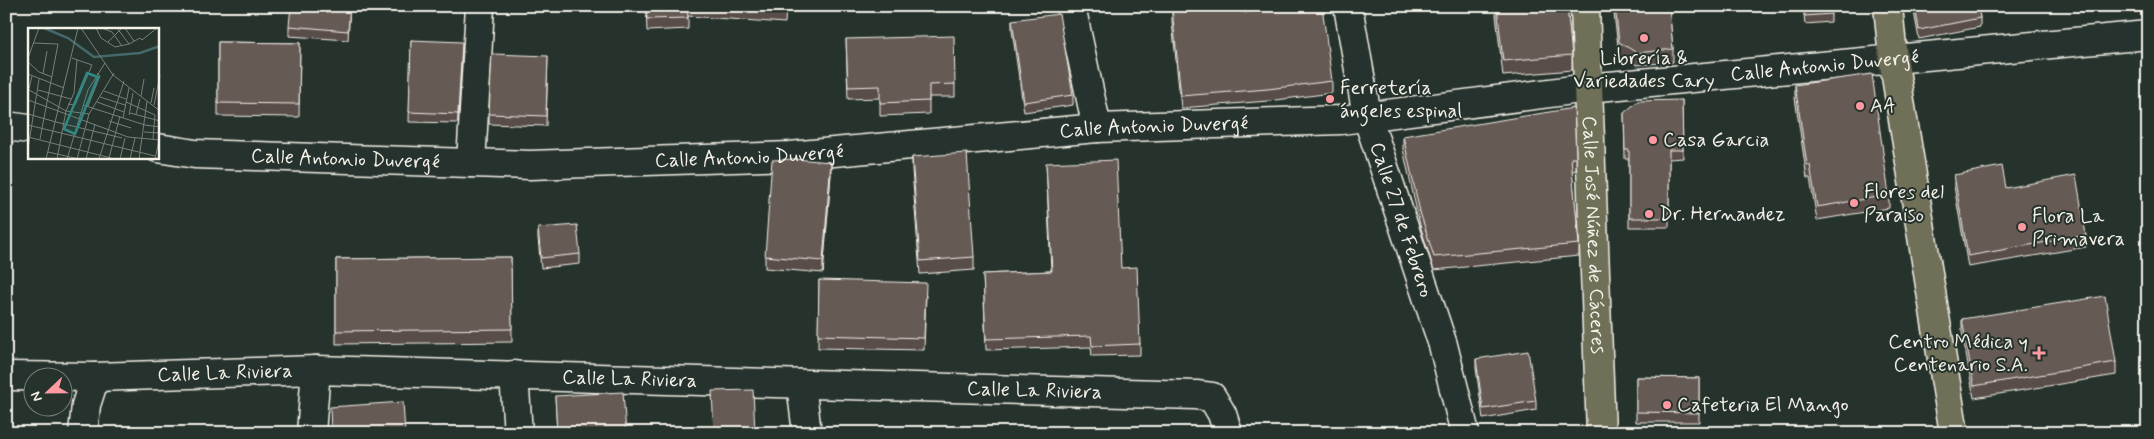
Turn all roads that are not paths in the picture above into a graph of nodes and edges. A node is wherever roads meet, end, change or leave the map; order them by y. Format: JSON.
{"nodes":[{"id":1,"x":480,"y":6,"type":"edge"},
{"id":2,"x":1071,"y":6,"type":"edge"},
{"id":3,"x":1348,"y":6,"type":"edge"},
{"id":4,"x":1585,"y":6,"type":"edge"},
{"id":5,"x":1888,"y":6,"type":"edge"},
{"id":6,"x":2148,"y":35,"type":"edge"},
{"id":7,"x":1894,"y":58,"type":"junction"},
{"id":8,"x":1588,"y":88,"type":"junction"},
{"id":9,"x":1367,"y":116,"type":"junction"},
{"id":10,"x":6,"y":126,"type":"edge"},
{"id":11,"x":1098,"y":128,"type":"junction"},
{"id":12,"x":28,"y":129,"type":"edge"},
{"id":13,"x":159,"y":148,"type":"edge"},
{"id":14,"x":471,"y":163,"type":"junction"},
{"id":15,"x":316,"y":370,"type":"junction"},
{"id":16,"x":514,"y":375,"type":"junction"},
{"id":17,"x":6,"y":376,"type":"edge"},
{"id":18,"x":95,"y":377,"type":"junction"},
{"id":19,"x":801,"y":384,"type":"junction"},
{"id":20,"x":83,"y":433,"type":"edge"},
{"id":21,"x":311,"y":433,"type":"edge"},
{"id":22,"x":518,"y":433,"type":"edge"},
{"id":23,"x":807,"y":433,"type":"edge"},
{"id":24,"x":1228,"y":433,"type":"edge"},
{"id":25,"x":1465,"y":433,"type":"edge"},
{"id":26,"x":1601,"y":433,"type":"edge"},
{"id":27,"x":1954,"y":433,"type":"edge"}],
"edges":[{"from":1,"to":14,"type":"street"},
{"from":2,"to":11,"type":"street"},
{"from":3,"to":9,"type":"street","name":"Calle 27 de Febrero"},
{"from":4,"to":8,"type":"main road","name":"Calle José Núñez de Cáceres"},
{"from":5,"to":7,"type":"main road"},
{"from":6,"to":7,"type":"street","name":"Calle Antonio Duvergé"},
{"from":7,"to":8,"type":"street","name":"Calle Antonio Duvergé"},
{"from":7,"to":27,"type":"main road"},
{"from":8,"to":9,"type":"street","name":"Calle Antonio Duvergé"},
{"from":8,"to":26,"type":"main road","name":"Calle José Núñez de Cáceres"},
{"from":9,"to":11,"type":"street","name":"Calle Antonio Duvergé"},
{"from":9,"to":25,"type":"street","name":"Calle 27 de Febrero"},
{"from":10,"to":12,"type":"street"},
{"from":11,"to":14,"type":"street","name":"Calle Antonio Duvergé"},
{"from":13,"to":14,"type":"street","name":"Calle Antonio Duvergé"},
{"from":15,"to":16,"type":"street","name":"Calle La Riviera"},
{"from":15,"to":18,"type":"street","name":"Calle La Riviera"},
{"from":15,"to":21,"type":"street"},
{"from":16,"to":19,"type":"street","name":"Calle La Riviera"},
{"from":16,"to":22,"type":"street"},
{"from":17,"to":18,"type":"street","name":"Calle La Riviera"},
{"from":18,"to":20,"type":"street"},
{"from":19,"to":23,"type":"street"},
{"from":19,"to":24,"type":"street","name":"Calle La Riviera"}]}
